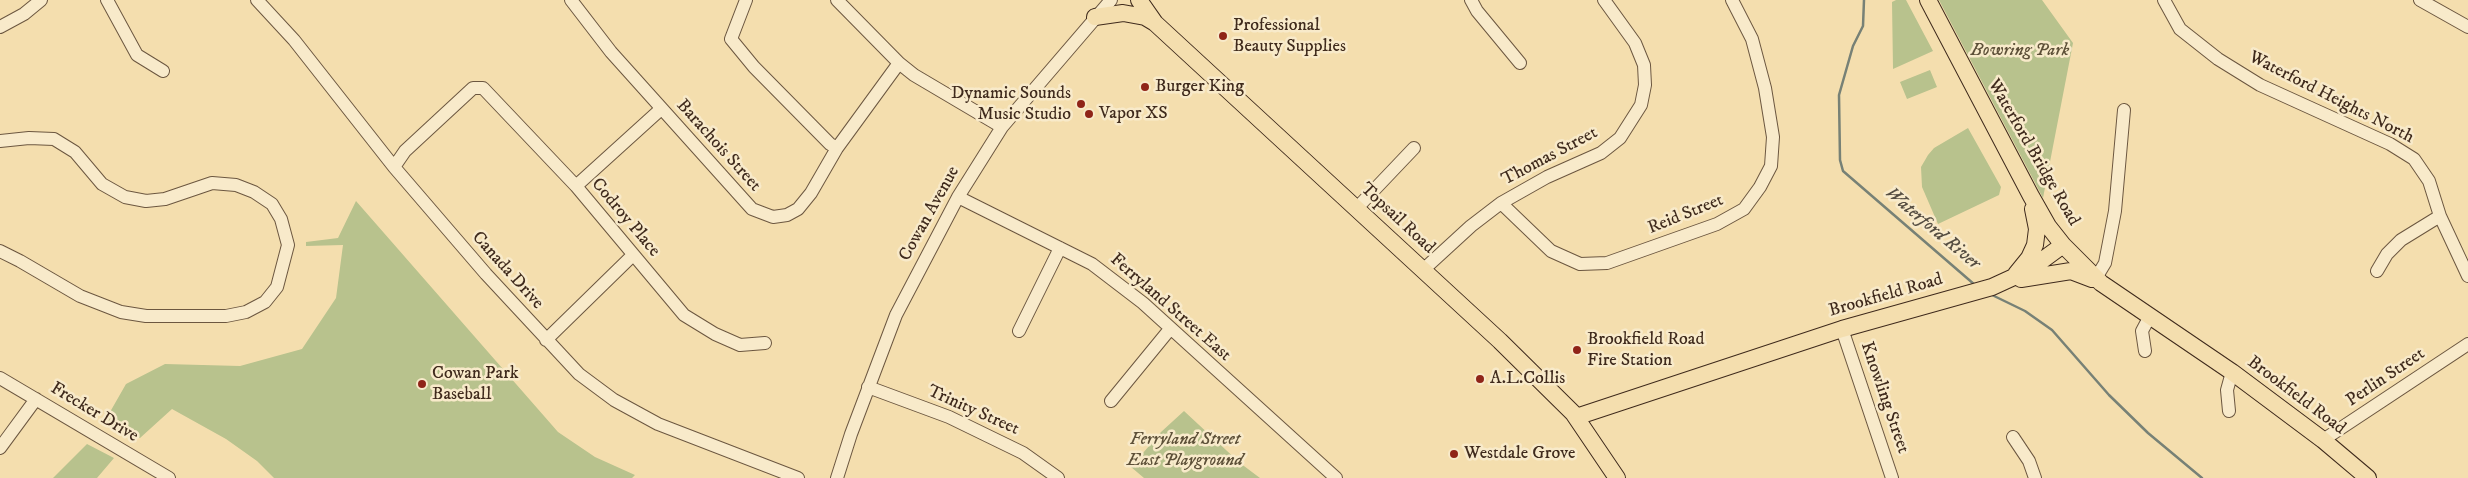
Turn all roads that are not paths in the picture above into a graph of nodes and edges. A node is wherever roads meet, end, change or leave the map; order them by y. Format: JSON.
{"nodes":[{"id":1,"x":41,"y":0,"type":"edge"},
{"id":2,"x":107,"y":0,"type":"edge"},
{"id":3,"x":258,"y":0,"type":"edge"},
{"id":4,"x":571,"y":0,"type":"edge"},
{"id":5,"x":746,"y":0,"type":"edge"},
{"id":6,"x":838,"y":0,"type":"edge"},
{"id":7,"x":1111,"y":0,"type":"edge"},
{"id":8,"x":1139,"y":0,"type":"edge"},
{"id":9,"x":1471,"y":0,"type":"edge"},
{"id":10,"x":1604,"y":0,"type":"edge"},
{"id":11,"x":1732,"y":0,"type":"edge"},
{"id":12,"x":1928,"y":0,"type":"edge"},
{"id":13,"x":2164,"y":0,"type":"edge"},
{"id":14,"x":2420,"y":0,"type":"edge"},
{"id":15,"x":1095,"y":17,"type":"junction"},
{"id":16,"x":1155,"y":23,"type":"junction"},
{"id":17,"x":0,"y":27,"type":"edge"},
{"id":18,"x":2468,"y":27,"type":"edge"},
{"id":19,"x":899,"y":63,"type":"junction"},
{"id":20,"x":1520,"y":63,"type":"dead end"},
{"id":21,"x":163,"y":71,"type":"dead end"},
{"id":22,"x":662,"y":109,"type":"junction"},
{"id":23,"x":2124,"y":110,"type":"dead end"},
{"id":24,"x":1002,"y":127,"type":"junction"},
{"id":25,"x":0,"y":141,"type":"edge"},
{"id":26,"x":837,"y":148,"type":"junction"},
{"id":27,"x":1414,"y":148,"type":"dead end"},
{"id":28,"x":394,"y":167,"type":"junction"},
{"id":29,"x":576,"y":186,"type":"junction"},
{"id":30,"x":2030,"y":196,"type":"junction"},
{"id":31,"x":958,"y":197,"type":"junction"},
{"id":32,"x":1501,"y":203,"type":"junction"},
{"id":33,"x":1356,"y":209,"type":"junction"},
{"id":34,"x":2440,"y":216,"type":"junction"},
{"id":35,"x":2064,"y":245,"type":"junction"},
{"id":36,"x":1060,"y":248,"type":"junction"},
{"id":37,"x":0,"y":252,"type":"edge"},
{"id":38,"x":633,"y":254,"type":"junction"},
{"id":39,"x":1423,"y":270,"type":"junction"},
{"id":40,"x":2377,"y":271,"type":"dead end"},
{"id":41,"x":2468,"y":276,"type":"edge"},
{"id":42,"x":2009,"y":280,"type":"junction"},
{"id":43,"x":2098,"y":280,"type":"junction"},
{"id":44,"x":2150,"y":316,"type":"junction"},
{"id":45,"x":1170,"y":329,"type":"junction"},
{"id":46,"x":1842,"y":329,"type":"junction"},
{"id":47,"x":1019,"y":330,"type":"dead end"},
{"id":48,"x":546,"y":340,"type":"junction"},
{"id":49,"x":764,"y":342,"type":"dead end"},
{"id":50,"x":2468,"y":344,"type":"edge"},
{"id":51,"x":2145,"y":351,"type":"dead end"},
{"id":52,"x":2232,"y":372,"type":"junction"},
{"id":53,"x":0,"y":378,"type":"edge"},
{"id":54,"x":868,"y":387,"type":"junction"},
{"id":55,"x":36,"y":399,"type":"junction"},
{"id":56,"x":1111,"y":401,"type":"dead end"},
{"id":57,"x":2229,"y":411,"type":"dead end"},
{"id":58,"x":1576,"y":417,"type":"junction"},
{"id":59,"x":2013,"y":437,"type":"dead end"},
{"id":60,"x":2323,"y":440,"type":"junction"},
{"id":61,"x":0,"y":448,"type":"edge"},
{"id":62,"x":169,"y":478,"type":"edge"},
{"id":63,"x":798,"y":478,"type":"edge"},
{"id":64,"x":837,"y":478,"type":"edge"},
{"id":65,"x":1058,"y":478,"type":"edge"},
{"id":66,"x":1336,"y":478,"type":"edge"},
{"id":67,"x":1617,"y":478,"type":"edge"},
{"id":68,"x":1892,"y":478,"type":"edge"},
{"id":69,"x":2035,"y":478,"type":"edge"},
{"id":70,"x":2368,"y":478,"type":"edge"}],
"edges":[{"from":1,"to":17,"type":"street"},
{"from":2,"to":21,"type":"street"},
{"from":3,"to":28,"type":"street","name":"Canada Drive"},
{"from":4,"to":22,"type":"street","name":"Barachois Street"},
{"from":5,"to":26,"type":"street"},
{"from":6,"to":19,"type":"street"},
{"from":7,"to":15,"type":"street","name":"Cowan Avenue"},
{"from":8,"to":16,"type":"main road","name":"Topsail Road"},
{"from":9,"to":20,"type":"street"},
{"from":10,"to":32,"type":"street","name":"Thomas Street"},
{"from":11,"to":32,"type":"street","name":"Reid Street"},
{"from":12,"to":30,"type":"main road","name":"Waterford Bridge Road"},
{"from":13,"to":34,"type":"street","name":"Waterford Heights North"},
{"from":14,"to":18,"type":"street"},
{"from":15,"to":16,"type":"main road"},
{"from":15,"to":24,"type":"street","name":"Cowan Avenue"},
{"from":16,"to":33,"type":"main road","name":"Topsail Road"},
{"from":19,"to":24,"type":"street"},
{"from":19,"to":26,"type":"street","name":"Barachois Street"},
{"from":22,"to":26,"type":"street","name":"Barachois Street"},
{"from":22,"to":29,"type":"street"},
{"from":23,"to":43,"type":"street"},
{"from":24,"to":31,"type":"street","name":"Cowan Avenue"},
{"from":25,"to":37,"type":"street"},
{"from":27,"to":33,"type":"street"},
{"from":28,"to":29,"type":"street","name":"Codroy Place"},
{"from":28,"to":48,"type":"street","name":"Canada Drive"},
{"from":29,"to":38,"type":"street","name":"Codroy Place"},
{"from":30,"to":35,"type":"main road","name":"Waterford Bridge Road"},
{"from":30,"to":42,"type":"main road"},
{"from":31,"to":36,"type":"street","name":"Ferryland Street East"},
{"from":31,"to":54,"type":"street","name":"Cowan Avenue"},
{"from":32,"to":39,"type":"street","name":"Thomas Street"},
{"from":33,"to":39,"type":"main road","name":"Topsail Road"},
{"from":34,"to":40,"type":"street"},
{"from":34,"to":41,"type":"street","name":"Waterford Heights North"},
{"from":35,"to":42,"type":"main road","name":"Brookfield Road"},
{"from":35,"to":43,"type":"main road","name":"Brookfield Road"},
{"from":36,"to":45,"type":"street","name":"Ferryland Street East"},
{"from":36,"to":47,"type":"street"},
{"from":38,"to":48,"type":"street"},
{"from":38,"to":49,"type":"street","name":"Codroy Place"},
{"from":39,"to":58,"type":"main road","name":"Topsail Road"},
{"from":42,"to":43,"type":"main road"},
{"from":42,"to":46,"type":"main road","name":"Brookfield Road"},
{"from":43,"to":44,"type":"main road","name":"Brookfield Road"},
{"from":44,"to":51,"type":"street"},
{"from":44,"to":52,"type":"main road","name":"Brookfield Road"},
{"from":45,"to":56,"type":"street"},
{"from":45,"to":66,"type":"street","name":"Ferryland Street East"},
{"from":46,"to":58,"type":"main road","name":"Brookfield Road"},
{"from":46,"to":68,"type":"street","name":"Knowling Street"},
{"from":48,"to":63,"type":"street","name":"Canada Drive"},
{"from":50,"to":60,"type":"street","name":"Perlin Street"},
{"from":52,"to":57,"type":"street"},
{"from":52,"to":60,"type":"main road","name":"Brookfield Road"},
{"from":53,"to":55,"type":"street","name":"Frecker Drive"},
{"from":54,"to":64,"type":"street","name":"Cowan Avenue"},
{"from":54,"to":65,"type":"street","name":"Trinity Street"},
{"from":55,"to":61,"type":"street"},
{"from":55,"to":62,"type":"street","name":"Frecker Drive"},
{"from":58,"to":67,"type":"main road","name":"Topsail Road"},
{"from":59,"to":69,"type":"street"},
{"from":60,"to":70,"type":"main road","name":"Brookfield Road"}]}
